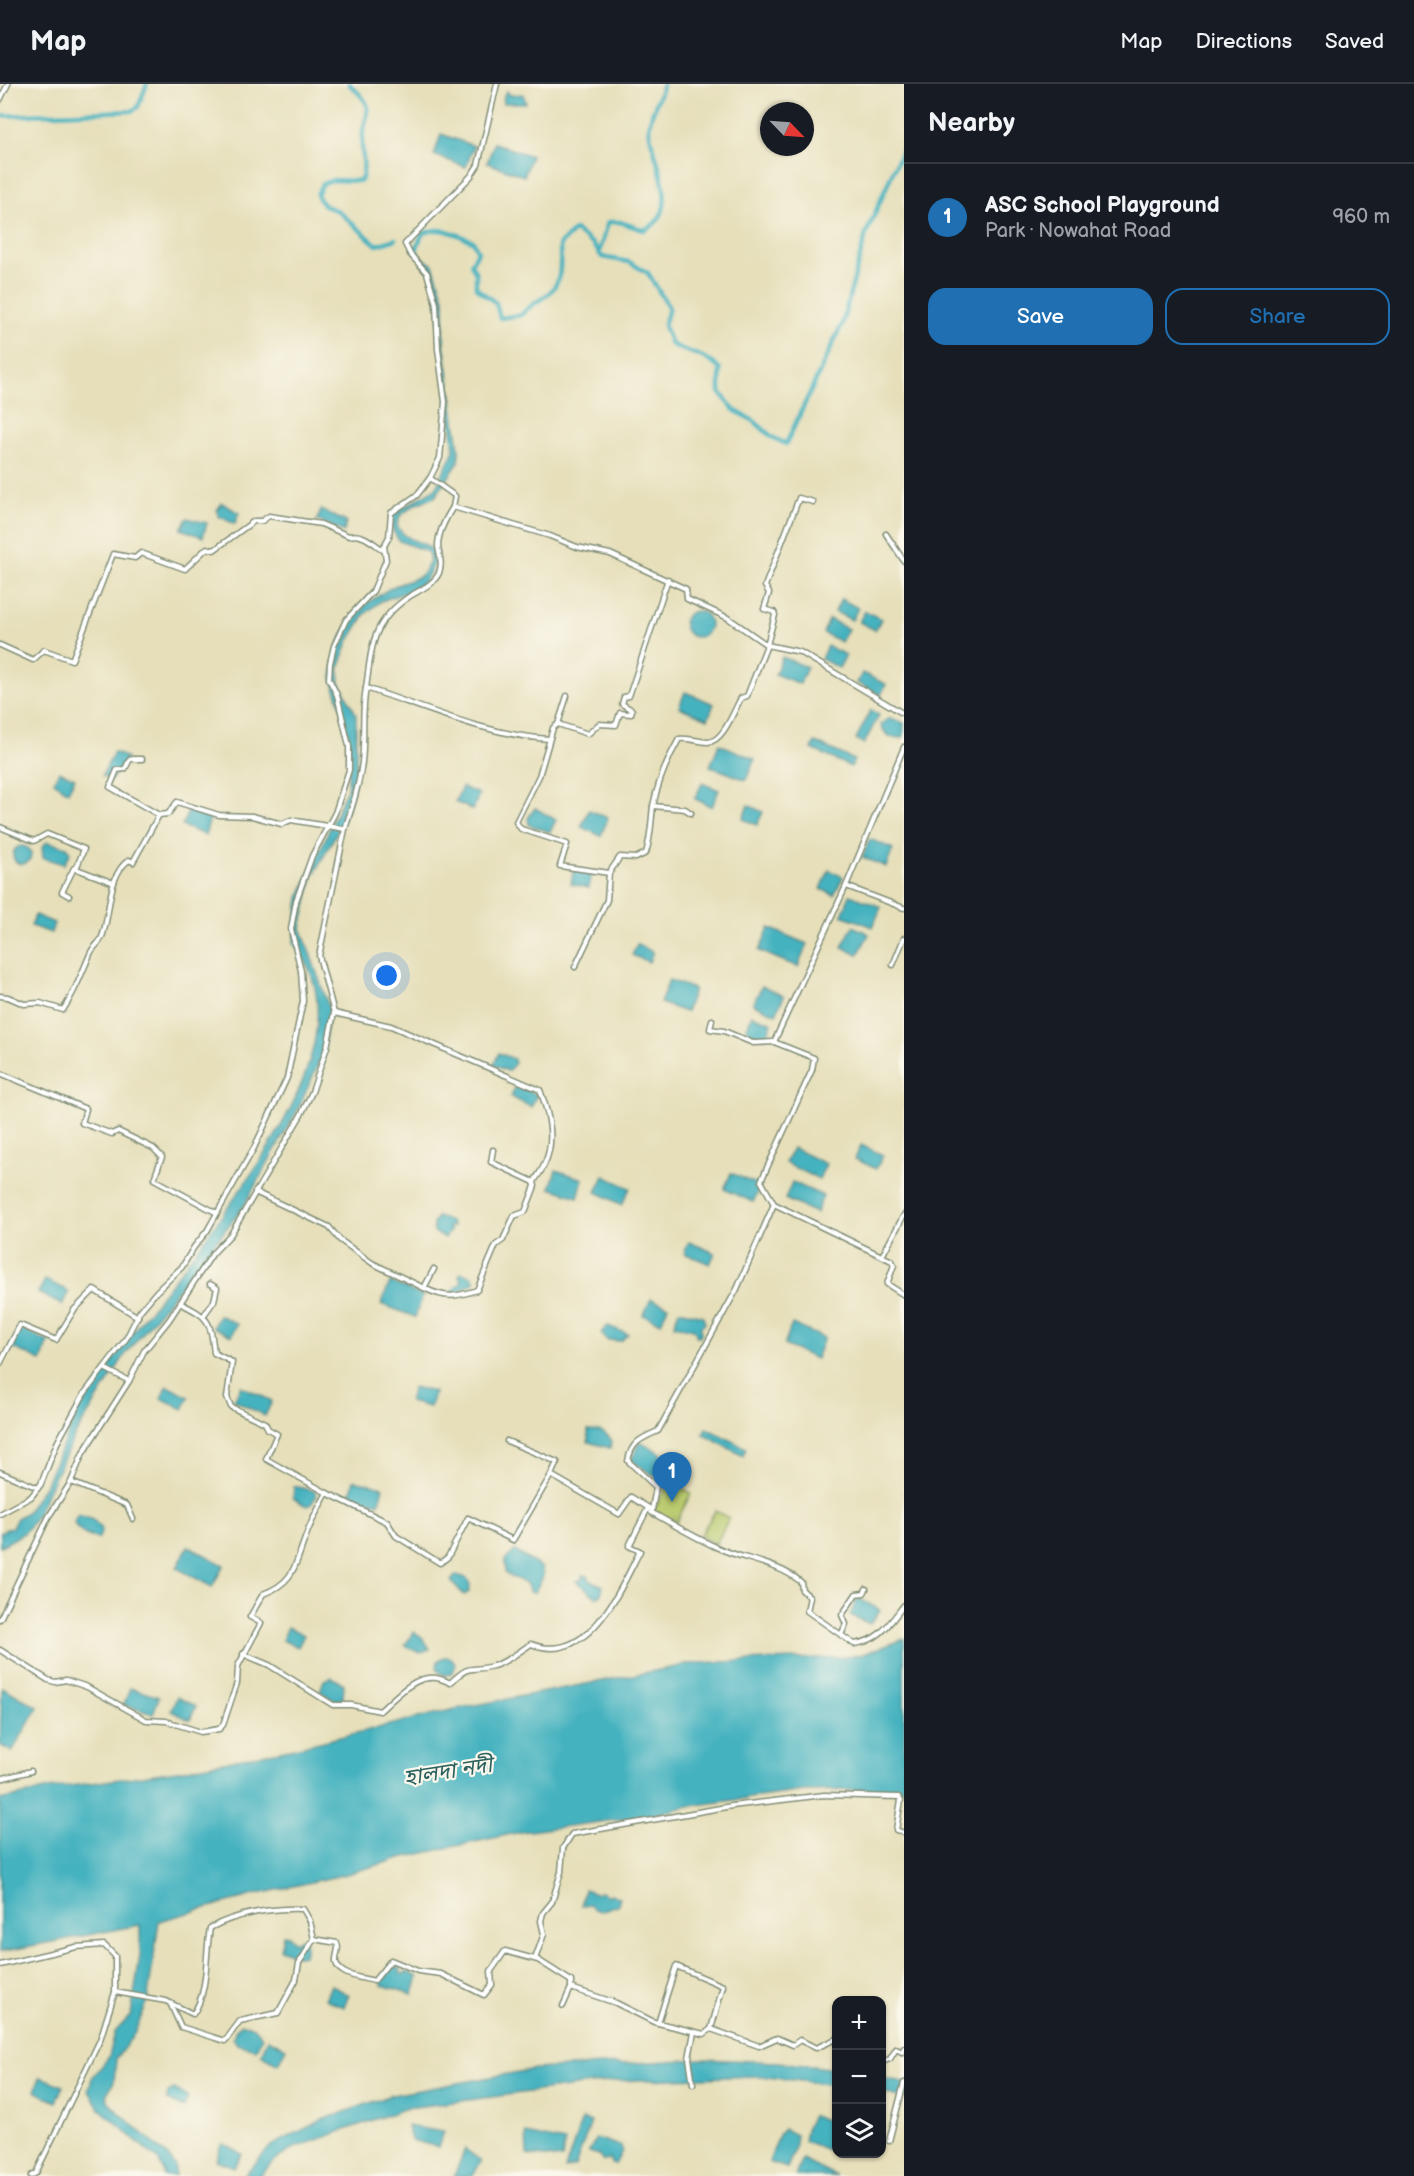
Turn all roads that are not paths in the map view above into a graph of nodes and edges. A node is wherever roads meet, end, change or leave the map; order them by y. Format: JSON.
{"nodes":[{"id":1,"x":8,"y":84,"type":"edge"},
{"id":2,"x":497,"y":84,"type":"edge"},
{"id":3,"x":0,"y":100,"type":"edge"},
{"id":4,"x":430,"y":478,"type":"junction"},
{"id":5,"x":813,"y":502,"type":"dead end"},
{"id":6,"x":453,"y":507,"type":"junction"},
{"id":7,"x":886,"y":534,"type":"dead end"},
{"id":8,"x":383,"y":550,"type":"junction"},
{"id":9,"x":904,"y":561,"type":"edge"},
{"id":10,"x":669,"y":579,"type":"junction"},
{"id":11,"x":0,"y":645,"type":"edge"},
{"id":12,"x":766,"y":645,"type":"junction"},
{"id":13,"x":366,"y":688,"type":"junction"},
{"id":14,"x":567,"y":696,"type":"dead end"},
{"id":15,"x":904,"y":714,"type":"edge"},
{"id":16,"x":558,"y":724,"type":"junction"},
{"id":17,"x":549,"y":739,"type":"junction"},
{"id":18,"x":904,"y":747,"type":"edge"},
{"id":19,"x":142,"y":759,"type":"dead end"},
{"id":20,"x":654,"y":806,"type":"junction"},
{"id":21,"x":691,"y":813,"type":"dead end"},
{"id":22,"x":159,"y":815,"type":"junction"},
{"id":23,"x":330,"y":825,"type":"junction"},
{"id":24,"x":0,"y":827,"type":"edge"},
{"id":25,"x":343,"y":828,"type":"junction"},
{"id":26,"x":76,"y":869,"type":"junction"},
{"id":27,"x":609,"y":873,"type":"junction"},
{"id":28,"x":114,"y":883,"type":"junction"},
{"id":29,"x":846,"y":886,"type":"junction"},
{"id":30,"x":69,"y":896,"type":"dead end"},
{"id":31,"x":904,"y":908,"type":"edge"},
{"id":32,"x":904,"y":938,"type":"edge"},
{"id":33,"x":893,"y":964,"type":"dead end"},
{"id":34,"x":575,"y":967,"type":"dead end"},
{"id":35,"x":0,"y":996,"type":"edge"},
{"id":36,"x":334,"y":1013,"type":"junction"},
{"id":37,"x":711,"y":1020,"type":"dead end"},
{"id":38,"x":774,"y":1042,"type":"junction"},
{"id":39,"x":0,"y":1073,"type":"edge"},
{"id":40,"x":493,"y":1150,"type":"dead end"},
{"id":41,"x":534,"y":1182,"type":"junction"},
{"id":42,"x":255,"y":1192,"type":"junction"},
{"id":43,"x":774,"y":1204,"type":"junction"},
{"id":44,"x":217,"y":1213,"type":"junction"},
{"id":45,"x":904,"y":1215,"type":"edge"},
{"id":46,"x":882,"y":1256,"type":"junction"},
{"id":47,"x":434,"y":1269,"type":"dead end"},
{"id":48,"x":210,"y":1284,"type":"dead end"},
{"id":49,"x":424,"y":1288,"type":"junction"},
{"id":50,"x":904,"y":1295,"type":"edge"},
{"id":51,"x":180,"y":1303,"type":"junction"},
{"id":52,"x":204,"y":1315,"type":"junction"},
{"id":53,"x":138,"y":1317,"type":"junction"},
{"id":54,"x":0,"y":1364,"type":"edge"},
{"id":55,"x":105,"y":1369,"type":"junction"},
{"id":56,"x":129,"y":1381,"type":"junction"},
{"id":57,"x":507,"y":1441,"type":"dead end"},
{"id":58,"x":0,"y":1472,"type":"edge"},
{"id":59,"x":551,"y":1475,"type":"junction"},
{"id":60,"x":71,"y":1482,"type":"junction"},
{"id":61,"x":38,"y":1488,"type":"junction"},
{"id":62,"x":327,"y":1493,"type":"junction"},
{"id":63,"x":650,"y":1509,"type":"junction"},
{"id":64,"x":0,"y":1514,"type":"edge"},
{"id":65,"x":133,"y":1519,"type":"dead end"},
{"id":66,"x":866,"y":1589,"type":"dead end"},
{"id":67,"x":904,"y":1605,"type":"edge"},
{"id":68,"x":0,"y":1619,"type":"edge"},
{"id":69,"x":841,"y":1635,"type":"junction"},
{"id":70,"x":0,"y":1650,"type":"edge"},
{"id":71,"x":243,"y":1654,"type":"junction"},
{"id":72,"x":31,"y":1771,"type":"dead end"},
{"id":73,"x":0,"y":1779,"type":"edge"},
{"id":74,"x":904,"y":1833,"type":"edge"},
{"id":75,"x":314,"y":1939,"type":"junction"},
{"id":76,"x":535,"y":1959,"type":"junction"},
{"id":77,"x":0,"y":1965,"type":"edge"},
{"id":78,"x":571,"y":1988,"type":"junction"},
{"id":79,"x":115,"y":1992,"type":"junction"},
{"id":80,"x":170,"y":2003,"type":"junction"},
{"id":81,"x":563,"y":2006,"type":"dead end"},
{"id":82,"x":658,"y":2024,"type":"junction"},
{"id":83,"x":711,"y":2029,"type":"junction"},
{"id":84,"x":694,"y":2032,"type":"junction"},
{"id":85,"x":832,"y":2041,"type":"edge"},
{"id":86,"x":904,"y":2048,"type":"edge"},
{"id":87,"x":886,"y":2060,"type":"edge"},
{"id":88,"x":692,"y":2082,"type":"dead end"},
{"id":89,"x":904,"y":2083,"type":"edge"},
{"id":90,"x":889,"y":2141,"type":"dead end"},
{"id":91,"x":31,"y":2176,"type":"edge"}],
"edges":[{"from":1,"to":3,"type":"street"},
{"from":2,"to":4,"type":"street"},
{"from":4,"to":6,"type":"street"},
{"from":4,"to":8,"type":"street"},
{"from":5,"to":12,"type":"street"},
{"from":6,"to":10,"type":"street"},
{"from":6,"to":13,"type":"street"},
{"from":7,"to":9,"type":"street"},
{"from":8,"to":11,"type":"street"},
{"from":8,"to":23,"type":"street"},
{"from":10,"to":12,"type":"street"},
{"from":10,"to":16,"type":"street"},
{"from":12,"to":15,"type":"street"},
{"from":12,"to":20,"type":"street"},
{"from":13,"to":17,"type":"street"},
{"from":13,"to":25,"type":"street"},
{"from":14,"to":16,"type":"street"},
{"from":16,"to":17,"type":"street"},
{"from":17,"to":27,"type":"street"},
{"from":18,"to":29,"type":"street"},
{"from":19,"to":22,"type":"street"},
{"from":20,"to":21,"type":"street"},
{"from":20,"to":27,"type":"street"},
{"from":22,"to":23,"type":"street"},
{"from":22,"to":28,"type":"street"},
{"from":23,"to":25,"type":"street"},
{"from":23,"to":44,"type":"street"},
{"from":24,"to":26,"type":"street"},
{"from":25,"to":36,"type":"street"},
{"from":26,"to":28,"type":"street"},
{"from":26,"to":30,"type":"street"},
{"from":27,"to":34,"type":"street"},
{"from":28,"to":35,"type":"street"},
{"from":29,"to":31,"type":"street"},
{"from":29,"to":38,"type":"street"},
{"from":32,"to":33,"type":"street"},
{"from":36,"to":41,"type":"street"},
{"from":36,"to":42,"type":"street"},
{"from":37,"to":38,"type":"street"},
{"from":38,"to":43,"type":"street"},
{"from":39,"to":44,"type":"street"},
{"from":40,"to":41,"type":"street"},
{"from":41,"to":49,"type":"street"},
{"from":42,"to":49,"type":"street"},
{"from":42,"to":51,"type":"street"},
{"from":43,"to":46,"type":"street"},
{"from":43,"to":63,"type":"street"},
{"from":44,"to":53,"type":"street"},
{"from":45,"to":46,"type":"street"},
{"from":46,"to":50,"type":"street"},
{"from":47,"to":49,"type":"street"},
{"from":48,"to":52,"type":"street"},
{"from":51,"to":52,"type":"street"},
{"from":51,"to":56,"type":"street"},
{"from":52,"to":62,"type":"street"},
{"from":53,"to":54,"type":"street"},
{"from":53,"to":55,"type":"street"},
{"from":55,"to":56,"type":"street"},
{"from":55,"to":61,"type":"street"},
{"from":56,"to":60,"type":"street"},
{"from":57,"to":59,"type":"street"},
{"from":58,"to":61,"type":"street"},
{"from":59,"to":62,"type":"street"},
{"from":59,"to":63,"type":"street"},
{"from":60,"to":65,"type":"street"},
{"from":60,"to":68,"type":"street"},
{"from":61,"to":64,"type":"street"},
{"from":62,"to":71,"type":"street"},
{"from":63,"to":69,"type":"street"},
{"from":63,"to":71,"type":"street"},
{"from":66,"to":69,"type":"street"},
{"from":67,"to":69,"type":"street"},
{"from":70,"to":71,"type":"street"},
{"from":72,"to":73,"type":"street"},
{"from":74,"to":76,"type":"street"},
{"from":75,"to":76,"type":"street"},
{"from":75,"to":80,"type":"street"},
{"from":75,"to":80,"type":"street"},
{"from":76,"to":78,"type":"street"},
{"from":77,"to":79,"type":"street"},
{"from":78,"to":81,"type":"street"},
{"from":78,"to":82,"type":"street"},
{"from":79,"to":80,"type":"street"},
{"from":79,"to":91,"type":"street"},
{"from":82,"to":83,"type":"street"},
{"from":82,"to":84,"type":"street"},
{"from":83,"to":84,"type":"street"},
{"from":83,"to":85,"type":"street"},
{"from":84,"to":88,"type":"street"},
{"from":86,"to":87,"type":"street"},
{"from":89,"to":90,"type":"street"}]}
